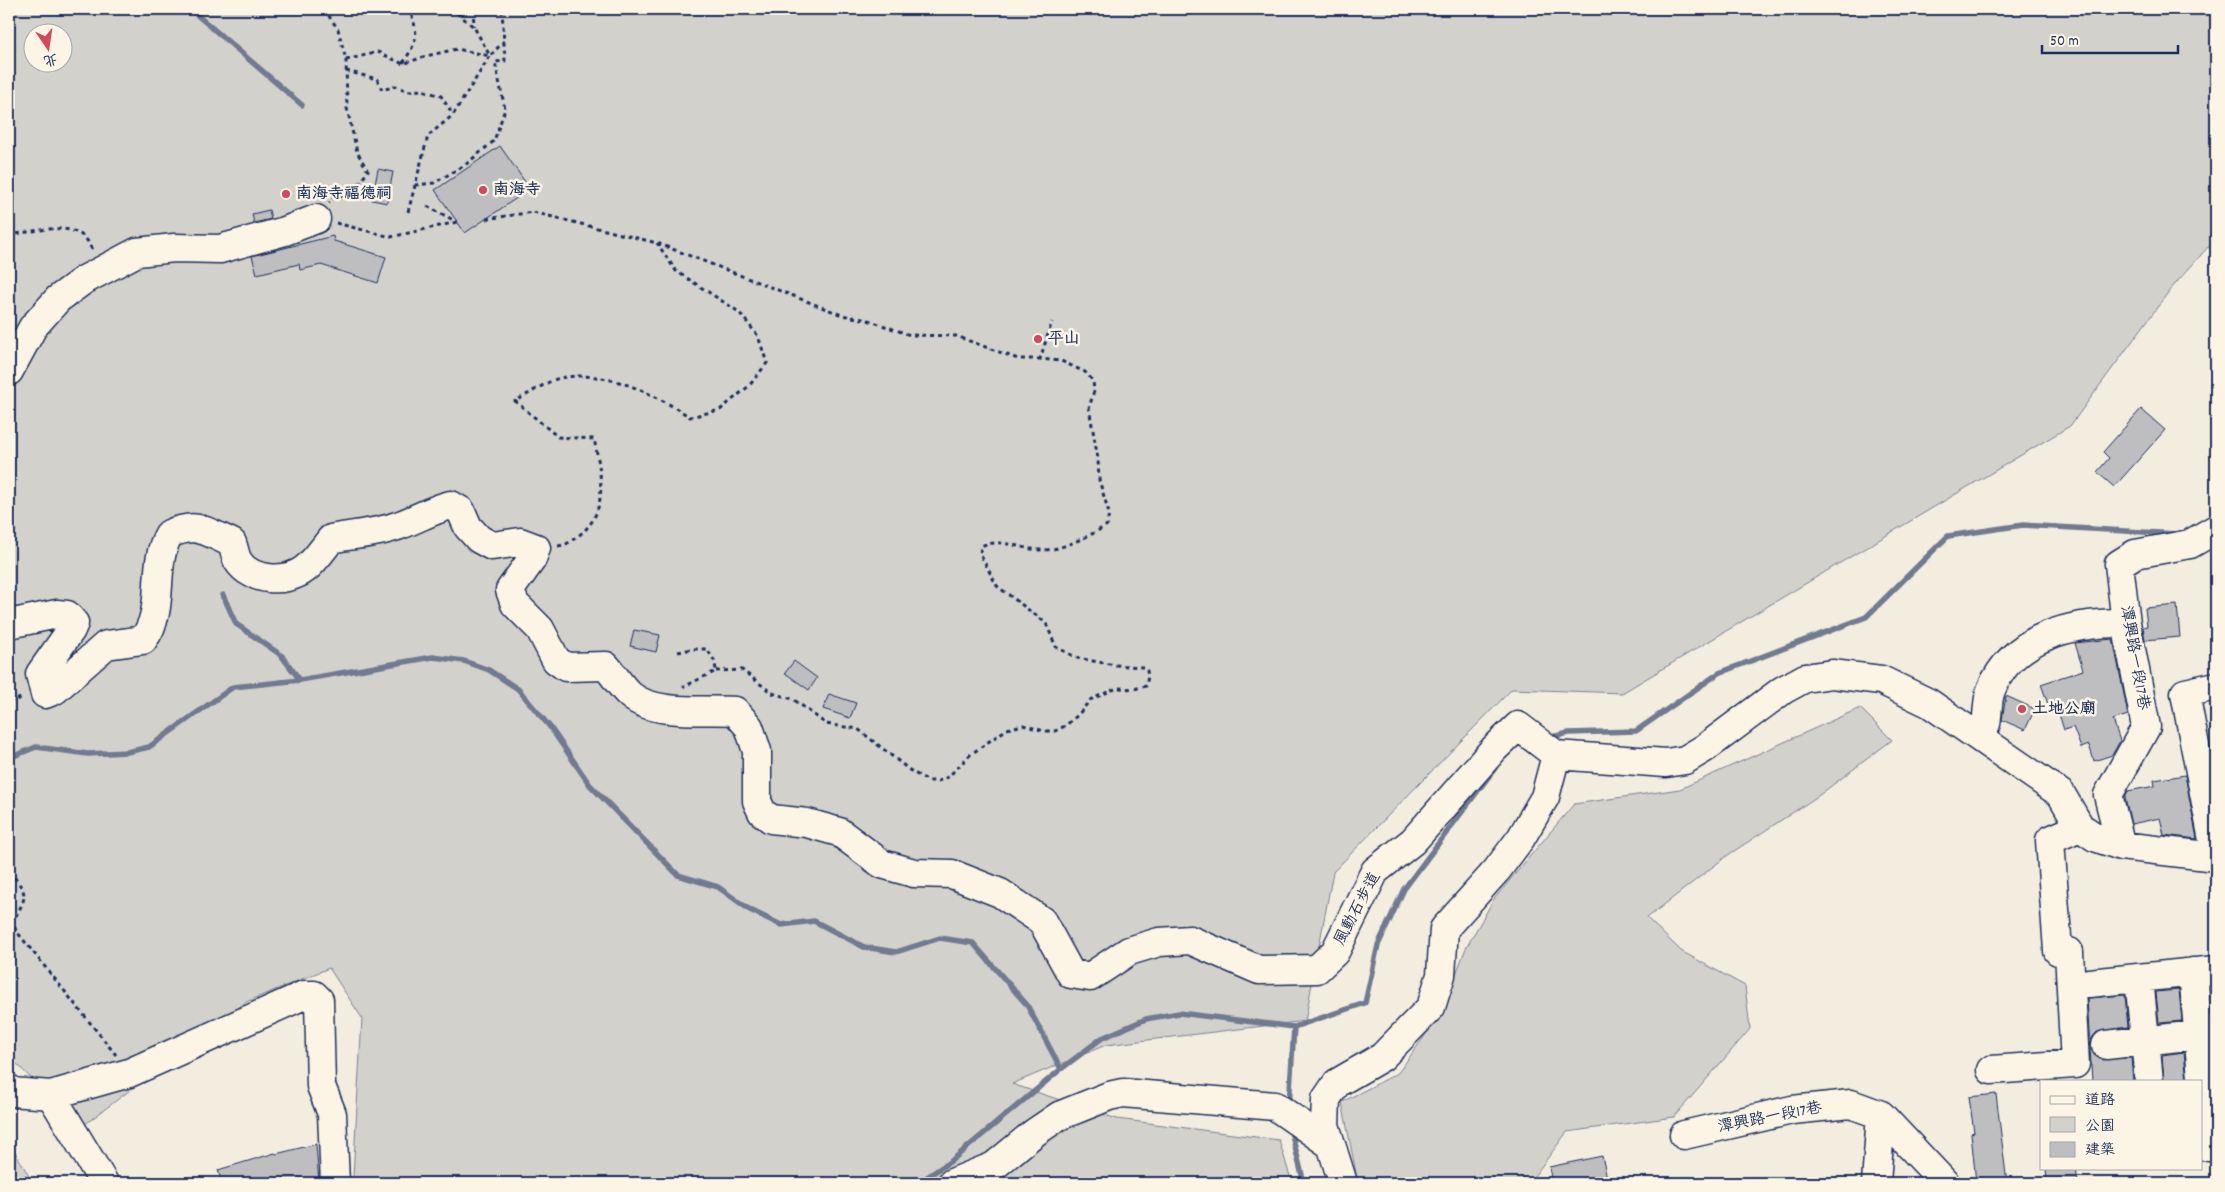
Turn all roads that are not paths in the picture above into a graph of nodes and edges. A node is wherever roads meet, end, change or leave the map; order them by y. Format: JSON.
{"nodes":[{"id":1,"x":316,"y":218,"type":"road end"},
{"id":2,"x":9,"y":371,"type":"edge"},
{"id":3,"x":2216,"y":529,"type":"edge"},
{"id":4,"x":9,"y":624,"type":"edge"},
{"id":5,"x":2126,"y":624,"type":"junction"},
{"id":6,"x":2216,"y":686,"type":"edge"},
{"id":7,"x":1986,"y":724,"type":"dead end"},
{"id":8,"x":1556,"y":755,"type":"junction"},
{"id":9,"x":2207,"y":759,"type":"edge"},
{"id":10,"x":2080,"y":827,"type":"junction"},
{"id":11,"x":2121,"y":846,"type":"junction"},
{"id":12,"x":2216,"y":856,"type":"edge"},
{"id":13,"x":2204,"y":971,"type":"edge"},
{"id":14,"x":2139,"y":978,"type":"junction"},
{"id":15,"x":2089,"y":983,"type":"dead end"},
{"id":16,"x":2207,"y":1034,"type":"edge"},
{"id":17,"x":2145,"y":1040,"type":"junction"},
{"id":18,"x":2106,"y":1045,"type":"dead end"},
{"id":19,"x":1991,"y":1070,"type":"dead end"},
{"id":20,"x":2149,"y":1080,"type":"edge"},
{"id":21,"x":9,"y":1089,"type":"edge"},
{"id":22,"x":2207,"y":1092,"type":"edge"},
{"id":23,"x":51,"y":1095,"type":"junction"},
{"id":24,"x":1882,"y":1115,"type":"junction"},
{"id":25,"x":1684,"y":1135,"type":"dead end"},
{"id":26,"x":1331,"y":1145,"type":"junction"},
{"id":27,"x":2208,"y":1147,"type":"dead end"},
{"id":28,"x":104,"y":1183,"type":"edge"},
{"id":29,"x":335,"y":1183,"type":"edge"},
{"id":30,"x":952,"y":1183,"type":"edge"},
{"id":31,"x":1342,"y":1183,"type":"edge"},
{"id":32,"x":1876,"y":1183,"type":"edge"},
{"id":33,"x":1945,"y":1183,"type":"edge"}],
"edges":[{"from":1,"to":2,"type":"street"},
{"from":3,"to":5,"type":"street","name":"潭興路一段17巷"},
{"from":4,"to":8,"type":"street","name":"風動石步道"},
{"from":5,"to":7,"type":"street"},
{"from":5,"to":11,"type":"street","name":"潭興路一段17巷"},
{"from":6,"to":9,"type":"street"},
{"from":8,"to":10,"type":"street"},
{"from":8,"to":26,"type":"street"},
{"from":9,"to":12,"type":"street"},
{"from":10,"to":11,"type":"street"},
{"from":10,"to":19,"type":"street"},
{"from":11,"to":12,"type":"street"},
{"from":13,"to":14,"type":"street"},
{"from":13,"to":16,"type":"street"},
{"from":14,"to":15,"type":"street"},
{"from":14,"to":17,"type":"street"},
{"from":16,"to":17,"type":"street"},
{"from":16,"to":22,"type":"street"},
{"from":17,"to":18,"type":"street"},
{"from":17,"to":20,"type":"street"},
{"from":21,"to":23,"type":"street"},
{"from":22,"to":27,"type":"street"},
{"from":23,"to":28,"type":"street"},
{"from":23,"to":29,"type":"street"},
{"from":24,"to":25,"type":"street","name":"潭興路一段17巷"},
{"from":24,"to":32,"type":"street"},
{"from":24,"to":33,"type":"street","name":"潭興路一段17巷"},
{"from":26,"to":30,"type":"street"},
{"from":26,"to":31,"type":"street"}]}
